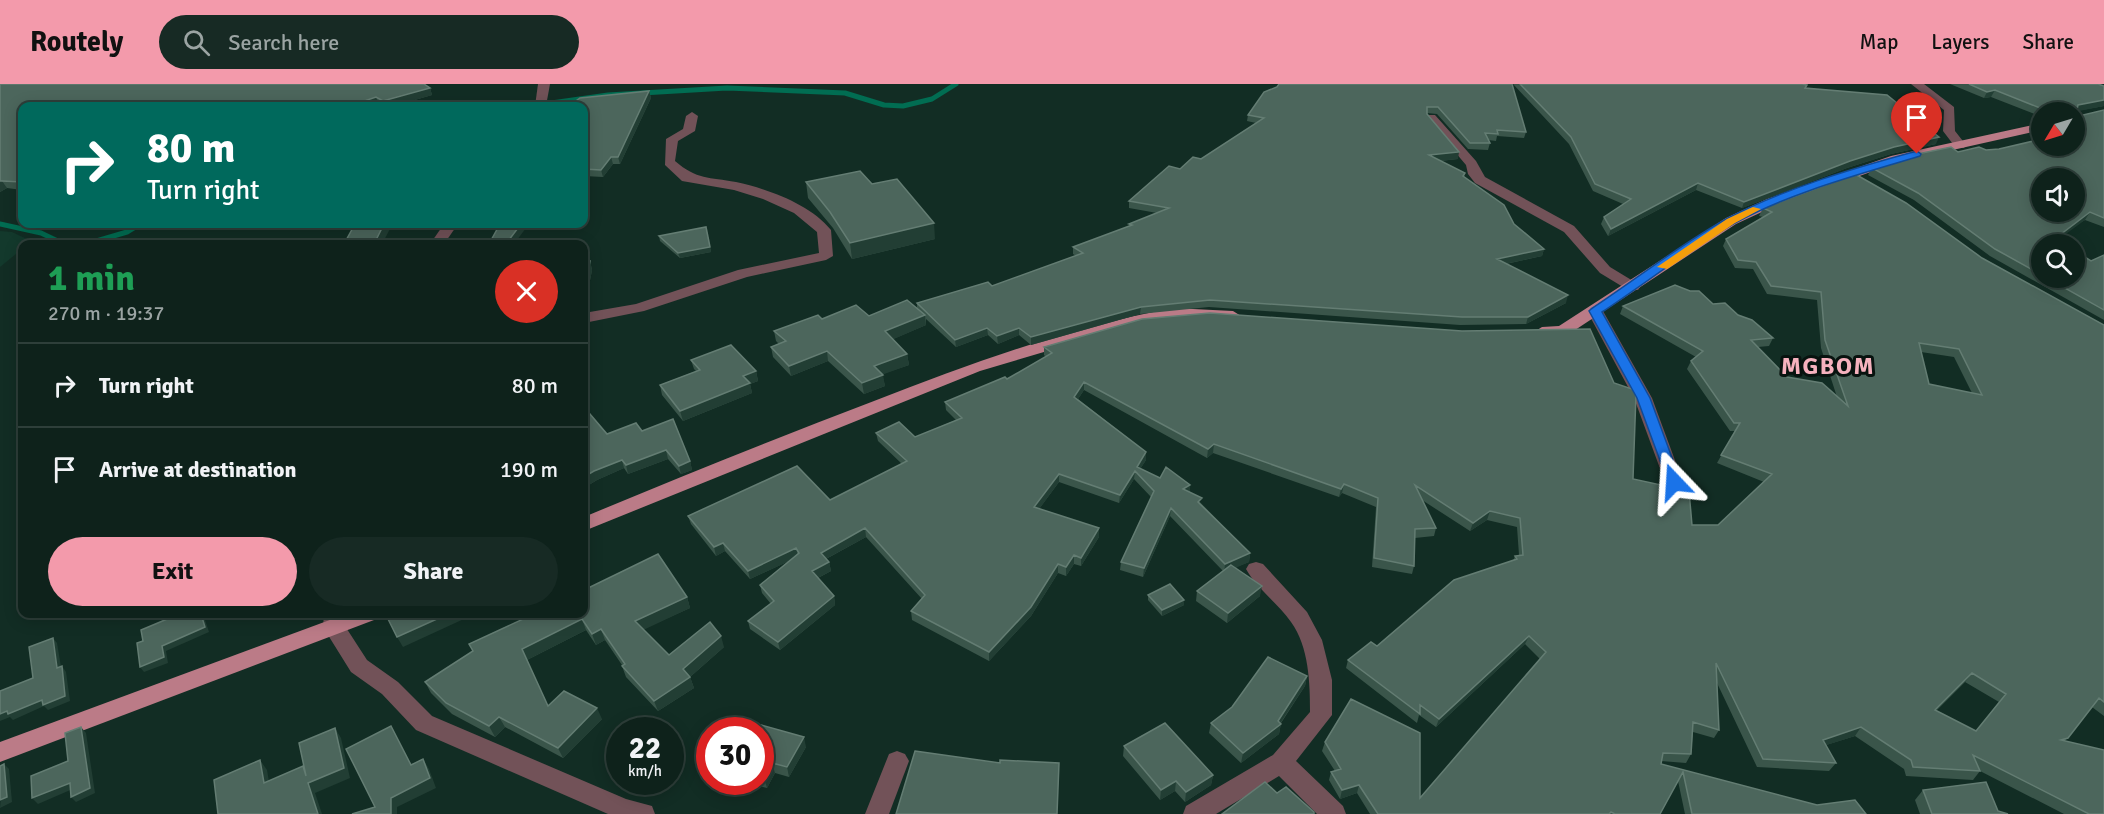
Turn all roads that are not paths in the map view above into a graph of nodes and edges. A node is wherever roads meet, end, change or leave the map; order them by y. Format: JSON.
{"nodes":[{"id":1,"x":547,"y":84,"type":"edge"},
{"id":2,"x":1917,"y":84,"type":"edge"},
{"id":3,"x":542,"y":102,"type":"edge"},
{"id":4,"x":692,"y":116,"type":"dead end"},
{"id":5,"x":1431,"y":117,"type":"edge"},
{"id":6,"x":2031,"y":129,"type":"edge"},
{"id":7,"x":1960,"y":145,"type":"junction"},
{"id":8,"x":1852,"y":173,"type":"junction"},
{"id":9,"x":1872,"y":184,"type":"edge"},
{"id":10,"x":1633,"y":287,"type":"junction"},
{"id":11,"x":1595,"y":311,"type":"junction"},
{"id":12,"x":588,"y":317,"type":"edge"},
{"id":13,"x":1250,"y":317,"type":"edge"},
{"id":14,"x":1529,"y":333,"type":"edge"},
{"id":15,"x":1674,"y":482,"type":"dead end"},
{"id":16,"x":588,"y":522,"type":"edge"},
{"id":17,"x":1256,"y":569,"type":"dead end"},
{"id":18,"x":335,"y":620,"type":"edge"},
{"id":19,"x":0,"y":753,"type":"edge"},
{"id":20,"x":897,"y":761,"type":"dead end"},
{"id":21,"x":1281,"y":762,"type":"junction"},
{"id":22,"x":643,"y":814,"type":"edge"},
{"id":23,"x":877,"y":814,"type":"edge"},
{"id":24,"x":1195,"y":814,"type":"edge"},
{"id":25,"x":1335,"y":814,"type":"edge"}],
"edges":[{"from":1,"to":3,"type":"street"},
{"from":2,"to":7,"type":"street"},
{"from":4,"to":12,"type":"street"},
{"from":5,"to":10,"type":"street"},
{"from":6,"to":7,"type":"main road"},
{"from":7,"to":8,"type":"main road"},
{"from":8,"to":9,"type":"street"},
{"from":8,"to":10,"type":"main road"},
{"from":10,"to":11,"type":"main road"},
{"from":11,"to":14,"type":"main road"},
{"from":11,"to":15,"type":"street"},
{"from":13,"to":16,"type":"main road"},
{"from":17,"to":21,"type":"street"},
{"from":18,"to":19,"type":"main road"},
{"from":18,"to":22,"type":"street"},
{"from":20,"to":23,"type":"street"},
{"from":21,"to":24,"type":"street"},
{"from":21,"to":25,"type":"street"}]}
